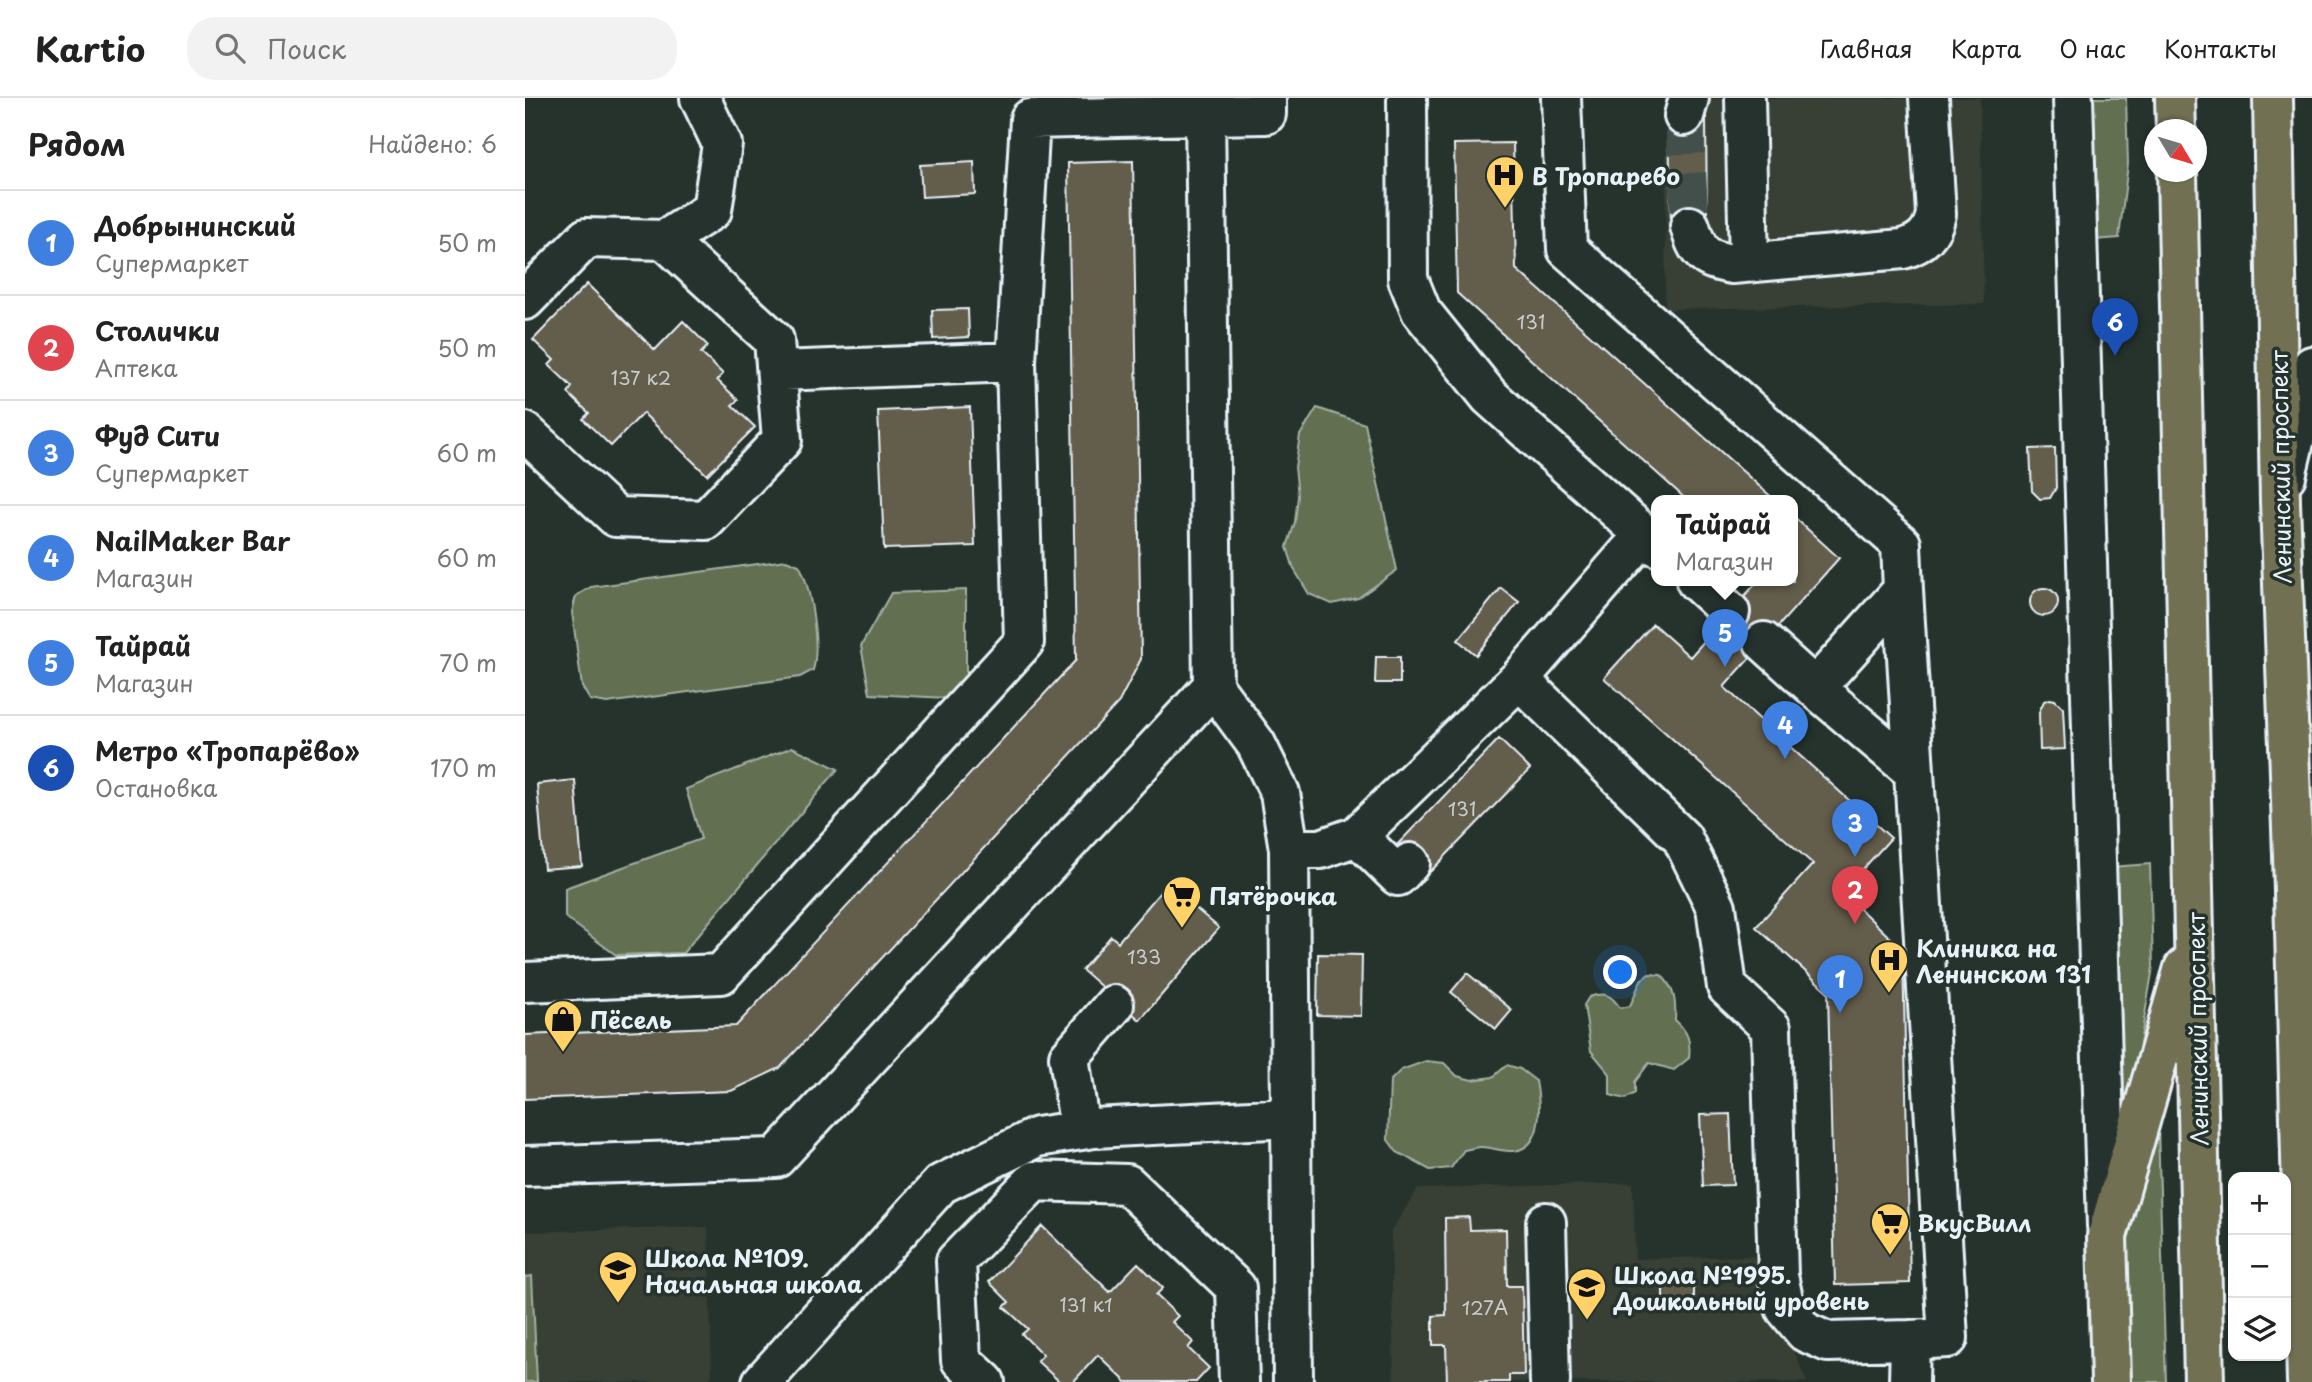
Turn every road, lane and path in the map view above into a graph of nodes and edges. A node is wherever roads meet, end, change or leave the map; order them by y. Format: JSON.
{"nodes":[{"id":1,"x":700,"y":98,"type":"edge"},
{"id":2,"x":1266,"y":98,"type":"edge"},
{"id":3,"x":1407,"y":98,"type":"edge"},
{"id":4,"x":1561,"y":98,"type":"edge"},
{"id":5,"x":1745,"y":98,"type":"edge"},
{"id":6,"x":1929,"y":98,"type":"edge"},
{"id":7,"x":2073,"y":98,"type":"edge"},
{"id":8,"x":2175,"y":98,"type":"edge"},
{"id":9,"x":2273,"y":98,"type":"edge"},
{"id":10,"x":1205,"y":115,"type":"junction"},
{"id":11,"x":2176,"y":119,"type":"edge"},
{"id":12,"x":2177,"y":182,"type":"edge"},
{"id":13,"x":1690,"y":226,"type":"tunnel mouth"},
{"id":14,"x":665,"y":240,"type":"junction"},
{"id":15,"x":1749,"y":262,"type":"junction"},
{"id":16,"x":525,"y":300,"type":"edge"},
{"id":17,"x":1016,"y":362,"type":"junction"},
{"id":18,"x":2312,"y":366,"type":"edge"},
{"id":19,"x":778,"y":371,"type":"junction"},
{"id":20,"x":525,"y":432,"type":"edge"},
{"id":21,"x":2280,"y":502,"type":"junction"},
{"id":22,"x":1650,"y":541,"type":"edge"},
{"id":23,"x":1701,"y":586,"type":"edge"},
{"id":24,"x":1903,"y":590,"type":"junction"},
{"id":25,"x":1730,"y":612,"type":"dead end"},
{"id":26,"x":1764,"y":642,"type":"dead end"},
{"id":27,"x":1519,"y":680,"type":"junction"},
{"id":28,"x":1213,"y":686,"type":"junction"},
{"id":29,"x":1815,"y":688,"type":"junction"},
{"id":30,"x":1914,"y":772,"type":"junction"},
{"id":31,"x":1357,"y":836,"type":"junction"},
{"id":32,"x":1289,"y":849,"type":"junction"},
{"id":33,"x":1410,"y":863,"type":"dead end"},
{"id":34,"x":2195,"y":929,"type":"junction"},
{"id":35,"x":525,"y":982,"type":"edge"},
{"id":36,"x":1114,"y":1005,"type":"dead end"},
{"id":37,"x":1291,"y":1118,"type":"junction"},
{"id":38,"x":1080,"y":1130,"type":"junction"},
{"id":39,"x":525,"y":1166,"type":"edge"},
{"id":40,"x":941,"y":1184,"type":"junction"},
{"id":41,"x":1546,"y":1222,"type":"dead end"},
{"id":42,"x":989,"y":1228,"type":"junction"},
{"id":43,"x":2107,"y":1236,"type":"junction"},
{"id":44,"x":1910,"y":1340,"type":"junction"},
{"id":45,"x":762,"y":1382,"type":"edge"},
{"id":46,"x":985,"y":1382,"type":"edge"},
{"id":47,"x":1239,"y":1382,"type":"edge"},
{"id":48,"x":1293,"y":1382,"type":"edge"},
{"id":49,"x":1550,"y":1382,"type":"edge"},
{"id":50,"x":1909,"y":1382,"type":"edge"},
{"id":51,"x":2112,"y":1382,"type":"edge"},
{"id":52,"x":2204,"y":1382,"type":"edge"},
{"id":53,"x":2307,"y":1382,"type":"edge"}],
"edges":[{"from":1,"to":14,"type":"street"},
{"from":2,"to":10,"type":"street"},
{"from":3,"to":22,"type":"street"},
{"from":4,"to":24,"type":"street"},
{"from":5,"to":15,"type":"street"},
{"from":6,"to":15,"type":"street"},
{"from":7,"to":43,"type":"street"},
{"from":8,"to":11,"type":"main road"},
{"from":9,"to":21,"type":"main road","name":"Ленинский проспект"},
{"from":10,"to":17,"type":"street"},
{"from":10,"to":28,"type":"street"},
{"from":12,"to":34,"type":"main road","name":"Ленинский проспект"},
{"from":13,"to":15,"type":"street"},
{"from":14,"to":16,"type":"street"},
{"from":14,"to":19,"type":"street"},
{"from":17,"to":19,"type":"street"},
{"from":17,"to":35,"type":"street"},
{"from":18,"to":21,"type":"street"},
{"from":19,"to":20,"type":"street"},
{"from":21,"to":53,"type":"main road","name":"Ленинский проспект"},
{"from":22,"to":27,"type":"street"},
{"from":23,"to":25,"type":"street"},
{"from":24,"to":29,"type":"street"},
{"from":24,"to":30,"type":"street"},
{"from":26,"to":29,"type":"street"},
{"from":27,"to":31,"type":"street"},
{"from":27,"to":44,"type":"street"},
{"from":28,"to":32,"type":"street"},
{"from":28,"to":39,"type":"street"},
{"from":29,"to":30,"type":"street"},
{"from":30,"to":44,"type":"street"},
{"from":31,"to":32,"type":"street"},
{"from":31,"to":33,"type":"street"},
{"from":32,"to":37,"type":"street"},
{"from":34,"to":43,"type":"main road"},
{"from":34,"to":52,"type":"main road","name":"Ленинский проспект"},
{"from":36,"to":38,"type":"street"},
{"from":37,"to":38,"type":"street"},
{"from":37,"to":48,"type":"street"},
{"from":38,"to":40,"type":"street"},
{"from":40,"to":42,"type":"street"},
{"from":40,"to":45,"type":"street"},
{"from":41,"to":49,"type":"street"},
{"from":42,"to":46,"type":"street"},
{"from":42,"to":47,"type":"street"},
{"from":43,"to":51,"type":"main road"},
{"from":44,"to":50,"type":"street"}]}
